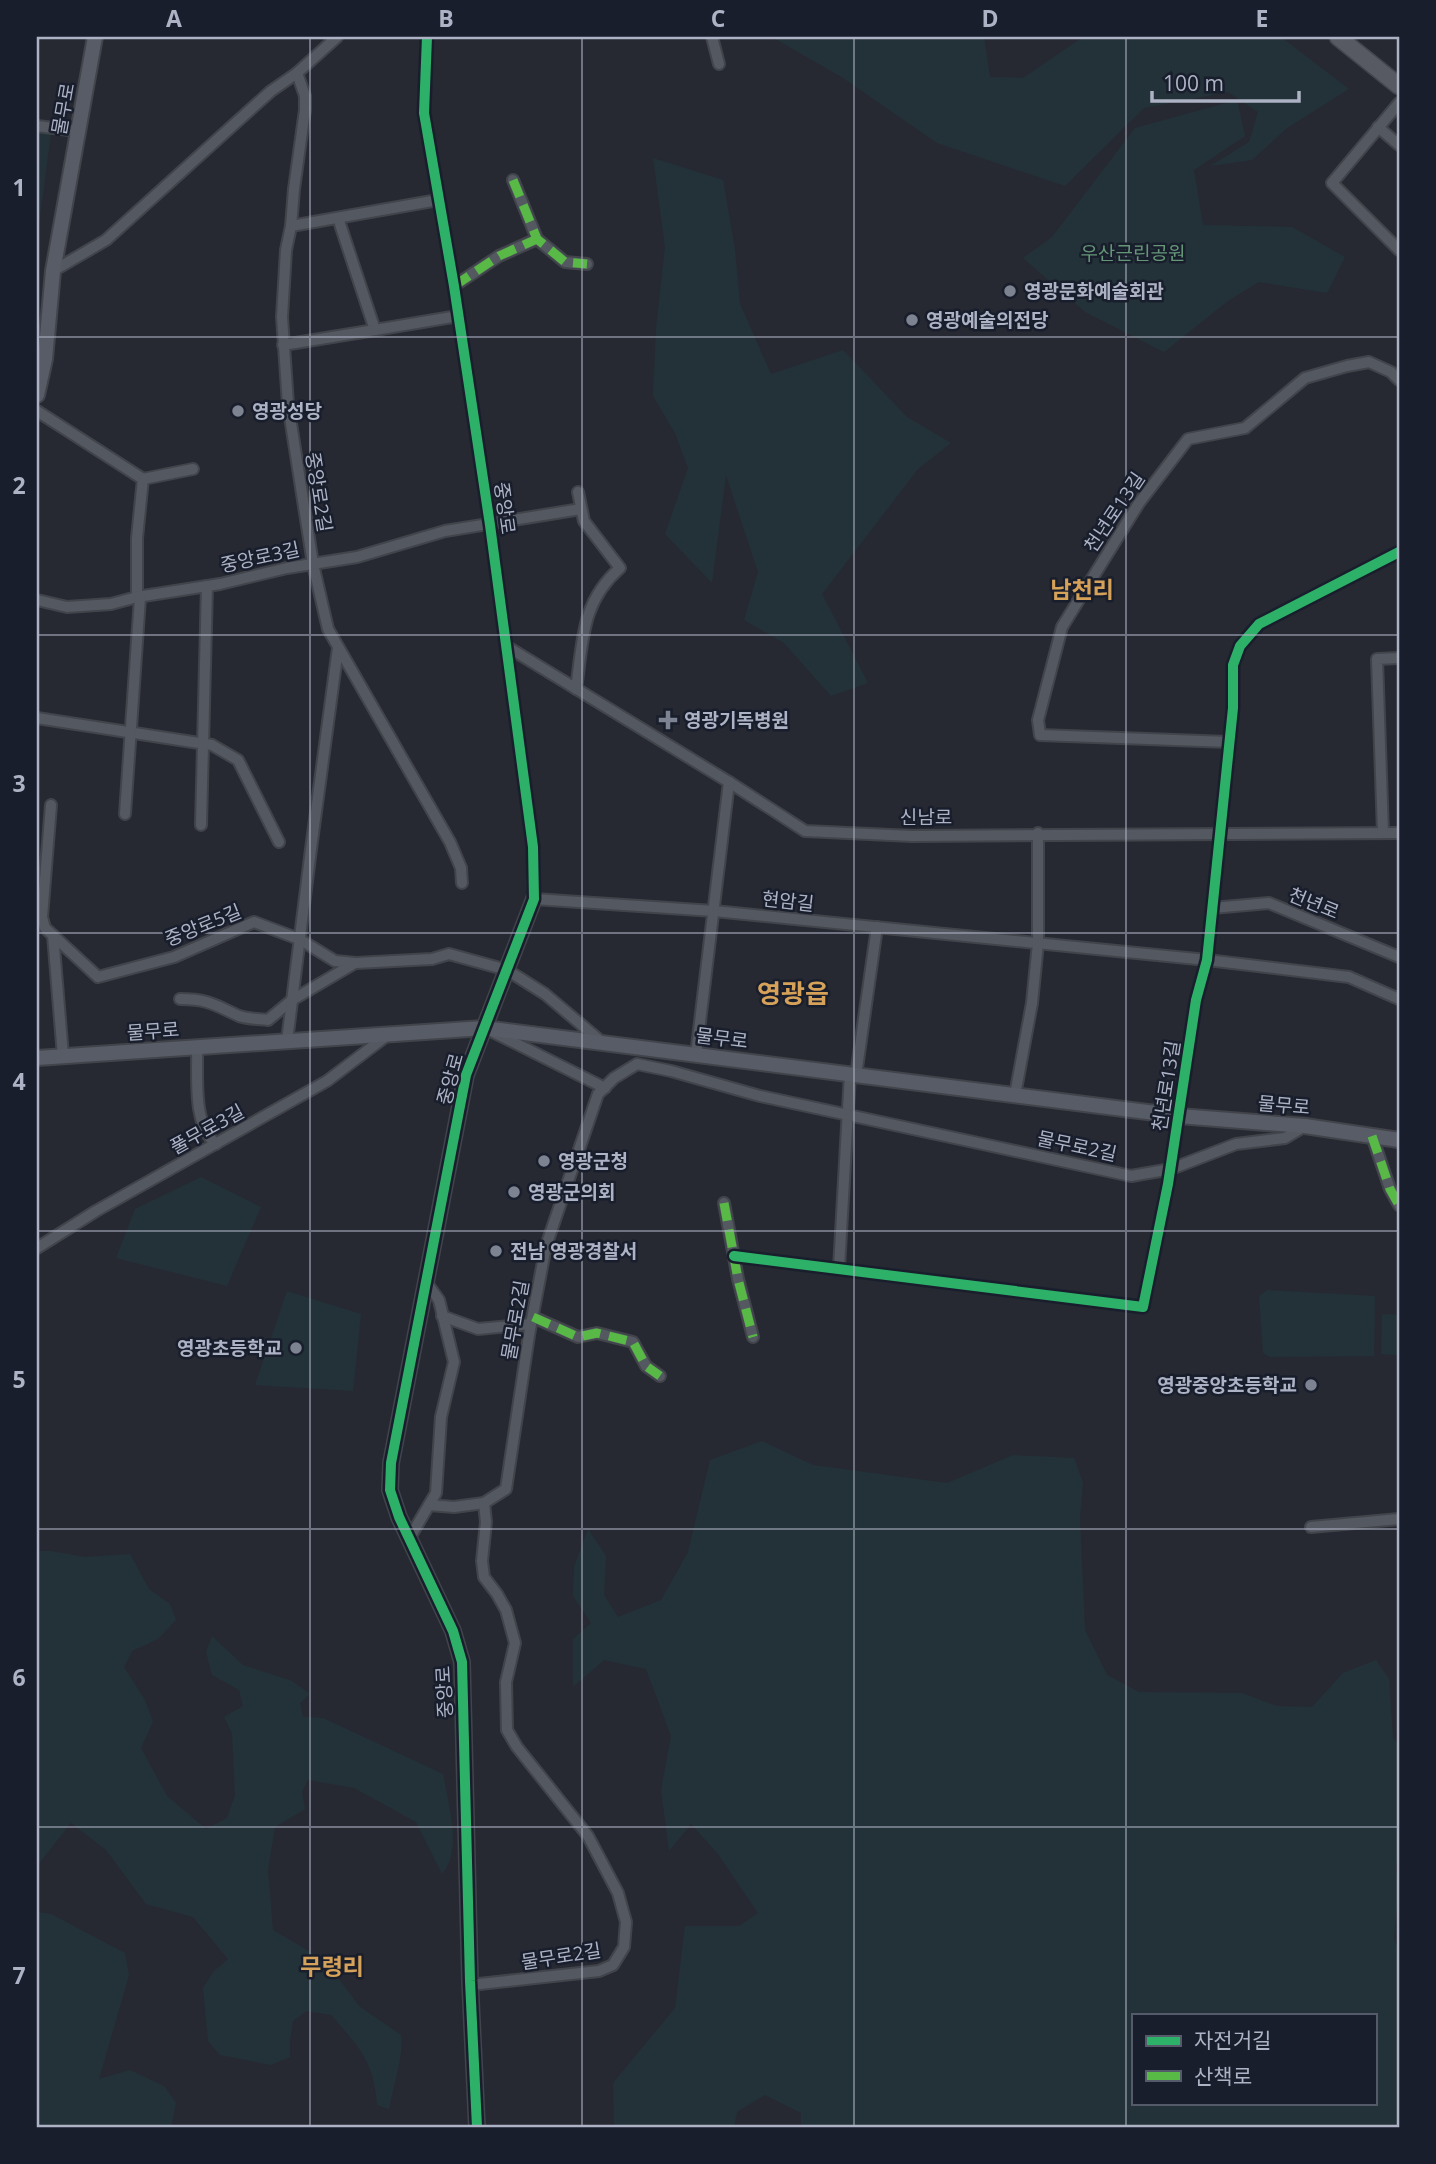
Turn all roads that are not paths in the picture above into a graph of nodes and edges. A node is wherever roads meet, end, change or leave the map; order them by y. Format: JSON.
{"nodes":[{"id":1,"x":95,"y":37,"type":"edge"},
{"id":2,"x":427,"y":37,"type":"edge"},
{"id":3,"x":712,"y":37,"type":"edge"},
{"id":4,"x":1338,"y":37,"type":"edge"},
{"id":5,"x":329,"y":39,"type":"edge"},
{"id":6,"x":719,"y":64,"type":"dead end"},
{"id":7,"x":297,"y":73,"type":"junction"},
{"id":8,"x":1399,"y":86,"type":"edge"},
{"id":9,"x":1399,"y":103,"type":"edge"},
{"id":10,"x":37,"y":126,"type":"edge"},
{"id":11,"x":1378,"y":127,"type":"junction"},
{"id":12,"x":78,"y":131,"type":"junction"},
{"id":13,"x":1399,"y":145,"type":"edge"},
{"id":14,"x":513,"y":180,"type":"dead end"},
{"id":15,"x":438,"y":200,"type":"junction"},
{"id":16,"x":338,"y":218,"type":"junction"},
{"id":17,"x":291,"y":226,"type":"junction"},
{"id":18,"x":537,"y":240,"type":"junction"},
{"id":19,"x":1399,"y":250,"type":"edge"},
{"id":20,"x":587,"y":264,"type":"dead end"},
{"id":21,"x":53,"y":271,"type":"junction"},
{"id":22,"x":454,"y":286,"type":"junction"},
{"id":23,"x":458,"y":316,"type":"junction"},
{"id":24,"x":375,"y":330,"type":"junction"},
{"id":25,"x":283,"y":345,"type":"junction"},
{"id":26,"x":1399,"y":380,"type":"edge"},
{"id":27,"x":37,"y":394,"type":"edge"},
{"id":28,"x":37,"y":411,"type":"edge"},
{"id":29,"x":193,"y":469,"type":"dead end"},
{"id":30,"x":143,"y":479,"type":"junction"},
{"id":31,"x":578,"y":492,"type":"dead end"},
{"id":32,"x":581,"y":509,"type":"junction"},
{"id":33,"x":490,"y":525,"type":"junction"},
{"id":34,"x":1399,"y":552,"type":"edge"},
{"id":35,"x":313,"y":564,"type":"junction"},
{"id":36,"x":207,"y":586,"type":"junction"},
{"id":37,"x":139,"y":598,"type":"junction"},
{"id":38,"x":37,"y":600,"type":"edge"},
{"id":39,"x":506,"y":646,"type":"junction"},
{"id":40,"x":338,"y":648,"type":"junction"},
{"id":41,"x":1399,"y":658,"type":"edge"},
{"id":42,"x":576,"y":689,"type":"junction"},
{"id":43,"x":37,"y":718,"type":"edge"},
{"id":44,"x":131,"y":732,"type":"junction"},
{"id":45,"x":1229,"y":743,"type":"junction"},
{"id":46,"x":204,"y":744,"type":"junction"},
{"id":47,"x":729,"y":782,"type":"junction"},
{"id":48,"x":51,"y":805,"type":"dead end"},
{"id":49,"x":125,"y":814,"type":"dead end"},
{"id":50,"x":201,"y":825,"type":"dead end"},
{"id":51,"x":1399,"y":832,"type":"edge"},
{"id":52,"x":1038,"y":833,"type":"junction"},
{"id":53,"x":1383,"y":833,"type":"junction"},
{"id":54,"x":1219,"y":835,"type":"junction"},
{"id":55,"x":279,"y":842,"type":"dead end"},
{"id":56,"x":462,"y":883,"type":"dead end"},
{"id":57,"x":534,"y":899,"type":"junction"},
{"id":58,"x":1212,"y":908,"type":"junction"},
{"id":59,"x":714,"y":911,"type":"junction"},
{"id":60,"x":877,"y":927,"type":"junction"},
{"id":61,"x":45,"y":929,"type":"edge"},
{"id":62,"x":299,"y":939,"type":"junction"},
{"id":63,"x":1038,"y":943,"type":"junction"},
{"id":64,"x":1399,"y":957,"type":"edge"},
{"id":65,"x":1207,"y":960,"type":"junction"},
{"id":66,"x":356,"y":963,"type":"junction"},
{"id":67,"x":507,"y":970,"type":"junction"},
{"id":68,"x":180,"y":999,"type":"dead end"},
{"id":69,"x":1399,"y":999,"type":"edge"},
{"id":70,"x":292,"y":1000,"type":"junction"},
{"id":71,"x":484,"y":1028,"type":"junction"},
{"id":72,"x":389,"y":1034,"type":"junction"},
{"id":73,"x":288,"y":1041,"type":"junction"},
{"id":74,"x":603,"y":1043,"type":"junction"},
{"id":75,"x":197,"y":1047,"type":"junction"},
{"id":76,"x":696,"y":1055,"type":"junction"},
{"id":77,"x":63,"y":1056,"type":"junction"},
{"id":78,"x":37,"y":1058,"type":"edge"},
{"id":79,"x":853,"y":1075,"type":"junction"},
{"id":80,"x":605,"y":1088,"type":"junction"},
{"id":81,"x":1015,"y":1095,"type":"junction"},
{"id":82,"x":848,"y":1115,"type":"junction"},
{"id":83,"x":1179,"y":1116,"type":"junction"},
{"id":84,"x":1305,"y":1126,"type":"junction"},
{"id":85,"x":1372,"y":1136,"type":"junction"},
{"id":86,"x":1399,"y":1140,"type":"edge"},
{"id":87,"x":216,"y":1143,"type":"junction"},
{"id":88,"x":1171,"y":1168,"type":"junction"},
{"id":89,"x":724,"y":1203,"type":"dead end"},
{"id":90,"x":1399,"y":1205,"type":"edge"},
{"id":91,"x":37,"y":1248,"type":"edge"},
{"id":92,"x":734,"y":1256,"type":"junction"},
{"id":93,"x":839,"y":1268,"type":"junction"},
{"id":94,"x":426,"y":1282,"type":"junction"},
{"id":95,"x":443,"y":1316,"type":"junction"},
{"id":96,"x":532,"y":1320,"type":"junction"},
{"id":97,"x":753,"y":1337,"type":"dead end"},
{"id":98,"x":660,"y":1376,"type":"dead end"},
{"id":99,"x":484,"y":1503,"type":"junction"},
{"id":100,"x":429,"y":1505,"type":"junction"},
{"id":101,"x":1399,"y":1519,"type":"edge"},
{"id":102,"x":1311,"y":1527,"type":"dead end"},
{"id":103,"x":409,"y":1539,"type":"junction"},
{"id":104,"x":470,"y":1985,"type":"junction"},
{"id":105,"x":477,"y":2127,"type":"edge"}],
"edges":[{"from":1,"to":12,"type":"main road","name":"물무로"},
{"from":2,"to":15,"type":"street","name":"중앙로"},
{"from":3,"to":6,"type":"street"},
{"from":4,"to":8,"type":"main road"},
{"from":5,"to":7,"type":"street"},
{"from":7,"to":17,"type":"street","name":"중앙로2길"},
{"from":7,"to":21,"type":"street"},
{"from":9,"to":11,"type":"street"},
{"from":10,"to":12,"type":"street"},
{"from":11,"to":13,"type":"street"},
{"from":11,"to":19,"type":"street"},
{"from":12,"to":21,"type":"main road","name":"물무로"},
{"from":14,"to":18,"type":"street"},
{"from":15,"to":16,"type":"street"},
{"from":15,"to":22,"type":"street","name":"중앙로"},
{"from":16,"to":17,"type":"street"},
{"from":16,"to":24,"type":"street"},
{"from":17,"to":25,"type":"street","name":"중앙로2길"},
{"from":18,"to":20,"type":"street"},
{"from":18,"to":22,"type":"street"},
{"from":21,"to":27,"type":"main road","name":"물무로"},
{"from":22,"to":23,"type":"street","name":"중앙로"},
{"from":23,"to":24,"type":"street"},
{"from":23,"to":33,"type":"street","name":"중앙로"},
{"from":24,"to":25,"type":"street"},
{"from":25,"to":35,"type":"street","name":"중앙로2길"},
{"from":26,"to":45,"type":"street","name":"천년로13길"},
{"from":28,"to":30,"type":"street"},
{"from":29,"to":30,"type":"street"},
{"from":30,"to":37,"type":"street"},
{"from":31,"to":32,"type":"street"},
{"from":32,"to":33,"type":"street","name":"중앙로3길"},
{"from":32,"to":42,"type":"street"},
{"from":33,"to":35,"type":"street","name":"중앙로3길"},
{"from":33,"to":39,"type":"street","name":"중앙로"},
{"from":34,"to":45,"type":"street","name":"천년로13길"},
{"from":35,"to":36,"type":"street","name":"중앙로3길"},
{"from":35,"to":40,"type":"street","name":"중앙로2길"},
{"from":36,"to":37,"type":"street","name":"중앙로3길"},
{"from":36,"to":46,"type":"street"},
{"from":37,"to":38,"type":"street","name":"중앙로3길"},
{"from":37,"to":44,"type":"street"},
{"from":39,"to":42,"type":"street","name":"신남로"},
{"from":39,"to":57,"type":"street","name":"중앙로"},
{"from":40,"to":56,"type":"street","name":"중앙로2길"},
{"from":40,"to":62,"type":"street"},
{"from":41,"to":53,"type":"street"},
{"from":42,"to":47,"type":"street","name":"신남로"},
{"from":43,"to":44,"type":"street"},
{"from":44,"to":46,"type":"street"},
{"from":44,"to":49,"type":"street"},
{"from":45,"to":54,"type":"street","name":"천년로13길"},
{"from":46,"to":50,"type":"street"},
{"from":46,"to":55,"type":"street"},
{"from":47,"to":52,"type":"street","name":"신남로"},
{"from":47,"to":59,"type":"street"},
{"from":48,"to":61,"type":"street"},
{"from":51,"to":53,"type":"street","name":"신남로"},
{"from":52,"to":54,"type":"street","name":"신남로"},
{"from":52,"to":63,"type":"street"},
{"from":53,"to":54,"type":"street","name":"신남로"},
{"from":54,"to":58,"type":"street","name":"천년로13길"},
{"from":57,"to":59,"type":"street","name":"현암길"},
{"from":57,"to":67,"type":"main road","name":"중앙로"},
{"from":58,"to":64,"type":"street","name":"천년로"},
{"from":58,"to":65,"type":"street","name":"천년로13길"},
{"from":59,"to":60,"type":"street","name":"현암길"},
{"from":59,"to":76,"type":"street"},
{"from":60,"to":63,"type":"street","name":"현암길"},
{"from":60,"to":79,"type":"street"},
{"from":61,"to":62,"type":"street","name":"중앙로5길"},
{"from":61,"to":77,"type":"street"},
{"from":62,"to":66,"type":"street","name":"중앙로5길"},
{"from":62,"to":70,"type":"street"},
{"from":63,"to":65,"type":"street","name":"현암길"},
{"from":63,"to":81,"type":"street"},
{"from":65,"to":69,"type":"street","name":"현암길"},
{"from":65,"to":83,"type":"street","name":"천년로13길"},
{"from":66,"to":67,"type":"street","name":"중앙로5길"},
{"from":66,"to":70,"type":"street"},
{"from":67,"to":71,"type":"main road","name":"중앙로"},
{"from":67,"to":74,"type":"street","name":"중앙로5길"},
{"from":68,"to":70,"type":"street"},
{"from":70,"to":73,"type":"street"},
{"from":71,"to":72,"type":"main road","name":"물무로"},
{"from":71,"to":74,"type":"main road","name":"물무로"},
{"from":71,"to":80,"type":"street"},
{"from":71,"to":94,"type":"main road","name":"중앙로"},
{"from":72,"to":73,"type":"main road","name":"물무로"},
{"from":72,"to":87,"type":"street","name":"풀무로3길"},
{"from":73,"to":75,"type":"main road","name":"물무로"},
{"from":74,"to":76,"type":"main road","name":"물무로"},
{"from":75,"to":77,"type":"main road","name":"물무로"},
{"from":75,"to":87,"type":"street"},
{"from":76,"to":79,"type":"main road","name":"물무로"},
{"from":77,"to":78,"type":"main road","name":"물무로"},
{"from":79,"to":81,"type":"main road","name":"물무로"},
{"from":79,"to":82,"type":"street"},
{"from":80,"to":82,"type":"street","name":"물무로2길"},
{"from":80,"to":96,"type":"street","name":"물무로2길"},
{"from":81,"to":83,"type":"main road","name":"물무로"},
{"from":82,"to":88,"type":"street","name":"물무로2길"},
{"from":82,"to":93,"type":"street"},
{"from":83,"to":84,"type":"main road","name":"물무로"},
{"from":83,"to":88,"type":"street","name":"천년로13길"},
{"from":84,"to":85,"type":"main road","name":"물무로"},
{"from":84,"to":88,"type":"street","name":"물무로2길"},
{"from":85,"to":86,"type":"main road","name":"물무로"},
{"from":85,"to":90,"type":"street"},
{"from":87,"to":91,"type":"street","name":"풀무로3길"},
{"from":88,"to":93,"type":"street","name":"천년로13길"},
{"from":89,"to":92,"type":"street"},
{"from":92,"to":93,"type":"street","name":"천년로13길"},
{"from":92,"to":97,"type":"street"},
{"from":94,"to":95,"type":"street"},
{"from":94,"to":103,"type":"main road","name":"중앙로"},
{"from":95,"to":96,"type":"street"},
{"from":95,"to":100,"type":"street"},
{"from":96,"to":98,"type":"street"},
{"from":96,"to":99,"type":"street","name":"물무로2길"},
{"from":99,"to":100,"type":"street"},
{"from":99,"to":104,"type":"street","name":"물무로2길"},
{"from":100,"to":103,"type":"street"},
{"from":101,"to":102,"type":"street"},
{"from":103,"to":104,"type":"main road","name":"중앙로"},
{"from":104,"to":105,"type":"main road","name":"중앙로"}]}
